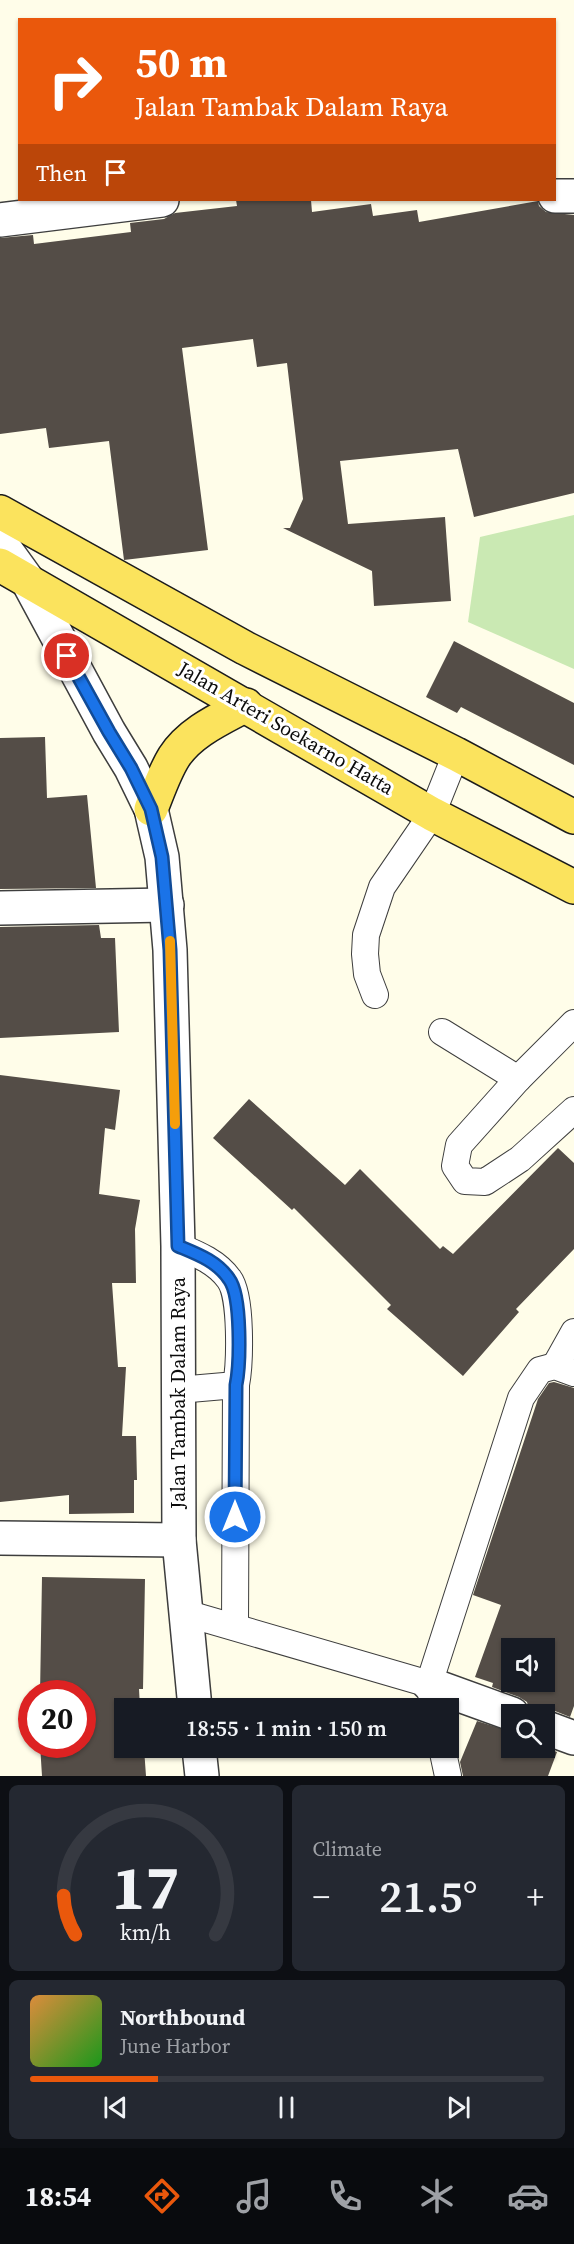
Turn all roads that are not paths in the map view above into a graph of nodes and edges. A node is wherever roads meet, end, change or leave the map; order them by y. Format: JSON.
{"nodes":[{"id":1,"x":556,"y":196,"type":"edge"},
{"id":2,"x":574,"y":196,"type":"edge"},
{"id":3,"x":154,"y":201,"type":"edge"},
{"id":4,"x":0,"y":220,"type":"edge"},
{"id":5,"x":0,"y":512,"type":"edge"},
{"id":6,"x":0,"y":542,"type":"edge"},
{"id":7,"x":13,"y":572,"type":"edge"},
{"id":8,"x":246,"y":705,"type":"junction"},
{"id":9,"x":456,"y":754,"type":"junction"},
{"id":10,"x":151,"y":809,"type":"junction"},
{"id":11,"x":432,"y":814,"type":"junction"},
{"id":12,"x":574,"y":817,"type":"edge"},
{"id":13,"x":574,"y":887,"type":"edge"},
{"id":14,"x":167,"y":905,"type":"junction"},
{"id":15,"x":0,"y":908,"type":"edge"},
{"id":16,"x":375,"y":995,"type":"dead end"},
{"id":17,"x":574,"y":1023,"type":"edge"},
{"id":18,"x":442,"y":1032,"type":"dead end"},
{"id":19,"x":518,"y":1079,"type":"junction"},
{"id":20,"x":574,"y":1110,"type":"edge"},
{"id":21,"x":178,"y":1246,"type":"junction"},
{"id":22,"x":574,"y":1332,"type":"edge"},
{"id":23,"x":564,"y":1369,"type":"edge"},
{"id":24,"x":236,"y":1385,"type":"junction"},
{"id":25,"x":178,"y":1390,"type":"junction"},
{"id":26,"x":0,"y":1538,"type":"edge"},
{"id":27,"x":179,"y":1540,"type":"junction"},
{"id":28,"x":185,"y":1613,"type":"junction"},
{"id":29,"x":235,"y":1627,"type":"junction"},
{"id":30,"x":432,"y":1696,"type":"edge"},
{"id":31,"x":194,"y":1698,"type":"edge"},
{"id":32,"x":501,"y":1712,"type":"edge"},
{"id":33,"x":555,"y":1731,"type":"edge"},
{"id":34,"x":574,"y":1738,"type":"edge"},
{"id":35,"x":200,"y":1758,"type":"edge"},
{"id":36,"x":444,"y":1758,"type":"edge"},
{"id":37,"x":202,"y":1776,"type":"edge"},
{"id":38,"x":448,"y":1776,"type":"edge"}],
"edges":[{"from":1,"to":2,"type":"street"},
{"from":3,"to":4,"type":"street"},
{"from":5,"to":9,"type":"main road"},
{"from":6,"to":7,"type":"street","name":"Jalan Tambak Dalam Raya"},
{"from":7,"to":8,"type":"main road","name":"Jalan Arteri Soekarno Hatta"},
{"from":7,"to":10,"type":"street","name":"Jalan Tambak Dalam Raya"},
{"from":8,"to":10,"type":"main road"},
{"from":8,"to":11,"type":"main road","name":"Jalan Arteri Soekarno Hatta"},
{"from":9,"to":11,"type":"lane"},
{"from":9,"to":12,"type":"main road"},
{"from":10,"to":14,"type":"street","name":"Jalan Tambak Dalam Raya"},
{"from":11,"to":13,"type":"main road","name":"Jalan Arteri Soekarno Hatta"},
{"from":11,"to":16,"type":"lane"},
{"from":14,"to":15,"type":"street"},
{"from":14,"to":21,"type":"street","name":"Jalan Tambak Dalam Raya"},
{"from":17,"to":19,"type":"lane"},
{"from":18,"to":19,"type":"lane"},
{"from":19,"to":20,"type":"lane"},
{"from":21,"to":24,"type":"lane"},
{"from":21,"to":25,"type":"street","name":"Jalan Tambak Dalam Raya"},
{"from":22,"to":23,"type":"lane"},
{"from":23,"to":30,"type":"lane"},
{"from":24,"to":25,"type":"lane"},
{"from":24,"to":29,"type":"lane"},
{"from":25,"to":27,"type":"street","name":"Jalan Tambak Dalam Raya"},
{"from":26,"to":27,"type":"street"},
{"from":27,"to":28,"type":"street","name":"Jalan Tambak Dalam Raya"},
{"from":28,"to":29,"type":"lane"},
{"from":28,"to":31,"type":"street","name":"Jalan Tambak Dalam Raya"},
{"from":29,"to":30,"type":"lane"},
{"from":30,"to":32,"type":"street"},
{"from":33,"to":34,"type":"street"},
{"from":35,"to":37,"type":"street"},
{"from":36,"to":38,"type":"lane"}]}
